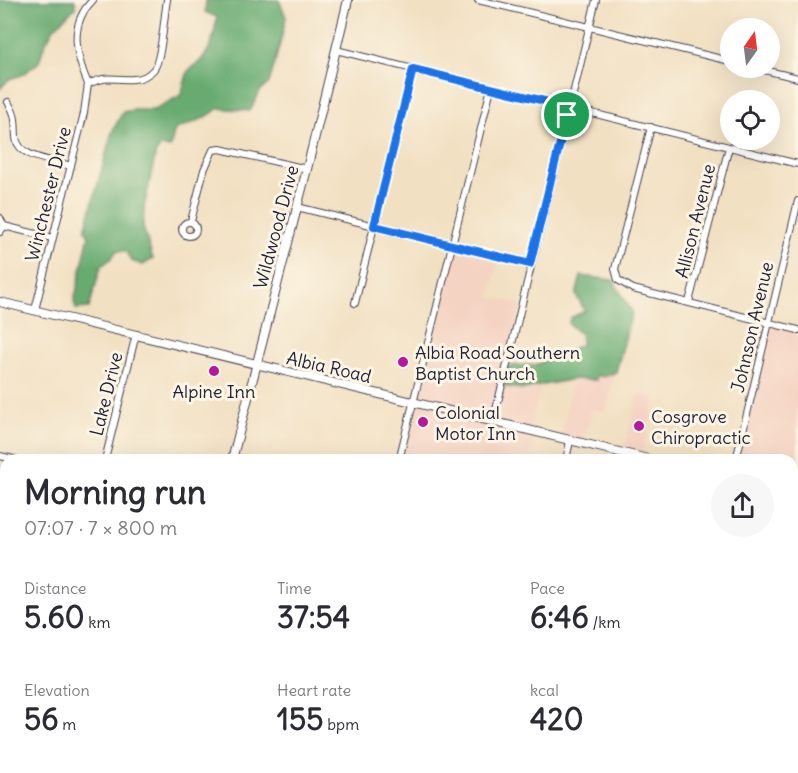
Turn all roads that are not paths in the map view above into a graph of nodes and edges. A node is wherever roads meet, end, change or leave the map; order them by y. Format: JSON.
{"nodes":[{"id":1,"x":93,"y":0,"type":"edge"},
{"id":2,"x":167,"y":0,"type":"edge"},
{"id":3,"x":348,"y":0,"type":"edge"},
{"id":4,"x":478,"y":0,"type":"edge"},
{"id":5,"x":596,"y":0,"type":"edge"},
{"id":6,"x":590,"y":27,"type":"junction"},
{"id":7,"x":336,"y":50,"type":"junction"},
{"id":8,"x":720,"y":59,"type":"edge"},
{"id":9,"x":413,"y":69,"type":"junction"},
{"id":10,"x":780,"y":74,"type":"edge"},
{"id":11,"x":798,"y":78,"type":"edge"},
{"id":12,"x":88,"y":84,"type":"junction"},
{"id":13,"x":491,"y":88,"type":"junction"},
{"id":14,"x":8,"y":102,"type":"dead end"},
{"id":15,"x":569,"y":107,"type":"junction"},
{"id":16,"x":651,"y":127,"type":"junction"},
{"id":17,"x":720,"y":145,"type":"edge"},
{"id":18,"x":728,"y":150,"type":"edge"},
{"id":19,"x":741,"y":150,"type":"edge"},
{"id":20,"x":798,"y":164,"type":"edge"},
{"id":21,"x":70,"y":166,"type":"junction"},
{"id":22,"x":307,"y":169,"type":"junction"},
{"id":23,"x":798,"y":201,"type":"edge"},
{"id":24,"x":297,"y":207,"type":"junction"},
{"id":25,"x":0,"y":218,"type":"edge"},
{"id":26,"x":191,"y":221,"type":"dead end"},
{"id":27,"x":374,"y":226,"type":"junction"},
{"id":28,"x":2,"y":229,"type":"edge"},
{"id":29,"x":52,"y":238,"type":"junction"},
{"id":30,"x":452,"y":246,"type":"junction"},
{"id":31,"x":530,"y":264,"type":"junction"},
{"id":32,"x":0,"y":302,"type":"edge"},
{"id":33,"x":689,"y":302,"type":"junction"},
{"id":34,"x":356,"y":303,"type":"dead end"},
{"id":35,"x":35,"y":310,"type":"junction"},
{"id":36,"x":769,"y":323,"type":"junction"},
{"id":37,"x":798,"y":330,"type":"edge"},
{"id":38,"x":136,"y":334,"type":"junction"},
{"id":39,"x":256,"y":365,"type":"junction"},
{"id":40,"x":413,"y":403,"type":"junction"},
{"id":41,"x":493,"y":422,"type":"junction"},
{"id":42,"x":570,"y":441,"type":"junction"},
{"id":43,"x":106,"y":454,"type":"edge"},
{"id":44,"x":234,"y":454,"type":"edge"},
{"id":45,"x":400,"y":454,"type":"edge"},
{"id":46,"x":567,"y":454,"type":"edge"},
{"id":47,"x":626,"y":454,"type":"edge"},
{"id":48,"x":737,"y":454,"type":"edge"}],
"edges":[{"from":1,"to":12,"type":"street"},
{"from":2,"to":12,"type":"street"},
{"from":3,"to":7,"type":"street","name":"Wildwood Drive"},
{"from":4,"to":6,"type":"street"},
{"from":5,"to":6,"type":"street"},
{"from":6,"to":8,"type":"street"},
{"from":6,"to":15,"type":"street"},
{"from":7,"to":9,"type":"street"},
{"from":7,"to":22,"type":"street","name":"Wildwood Drive"},
{"from":9,"to":13,"type":"street"},
{"from":9,"to":27,"type":"street"},
{"from":10,"to":11,"type":"street"},
{"from":12,"to":21,"type":"street","name":"Winchester Drive"},
{"from":13,"to":15,"type":"street"},
{"from":13,"to":30,"type":"street"},
{"from":14,"to":21,"type":"street"},
{"from":15,"to":16,"type":"street"},
{"from":15,"to":31,"type":"street"},
{"from":16,"to":17,"type":"street"},
{"from":16,"to":33,"type":"street"},
{"from":18,"to":33,"type":"street","name":"Allison Avenue"},
{"from":19,"to":20,"type":"street"},
{"from":21,"to":29,"type":"street","name":"Winchester Drive"},
{"from":22,"to":24,"type":"street","name":"Wildwood Drive"},
{"from":22,"to":26,"type":"street"},
{"from":23,"to":36,"type":"street","name":"Johnson Avenue"},
{"from":24,"to":27,"type":"street"},
{"from":24,"to":39,"type":"street","name":"Wildwood Drive"},
{"from":25,"to":28,"type":"street"},
{"from":27,"to":30,"type":"street"},
{"from":27,"to":34,"type":"street"},
{"from":28,"to":29,"type":"street"},
{"from":29,"to":35,"type":"street","name":"Winchester Drive"},
{"from":30,"to":31,"type":"street"},
{"from":30,"to":40,"type":"street"},
{"from":31,"to":41,"type":"street"},
{"from":32,"to":35,"type":"street","name":"Albia Road"},
{"from":33,"to":36,"type":"street"},
{"from":35,"to":38,"type":"street","name":"Albia Road"},
{"from":36,"to":37,"type":"street"},
{"from":36,"to":48,"type":"street","name":"Johnson Avenue"},
{"from":38,"to":39,"type":"street","name":"Albia Road"},
{"from":38,"to":43,"type":"street","name":"Lake Drive"},
{"from":39,"to":40,"type":"street","name":"Albia Road"},
{"from":39,"to":44,"type":"street","name":"Wildwood Drive"},
{"from":40,"to":41,"type":"street","name":"Albia Road"},
{"from":40,"to":45,"type":"street"},
{"from":41,"to":42,"type":"street","name":"Albia Road"},
{"from":42,"to":46,"type":"street"},
{"from":42,"to":47,"type":"street","name":"Albia Road"}]}
